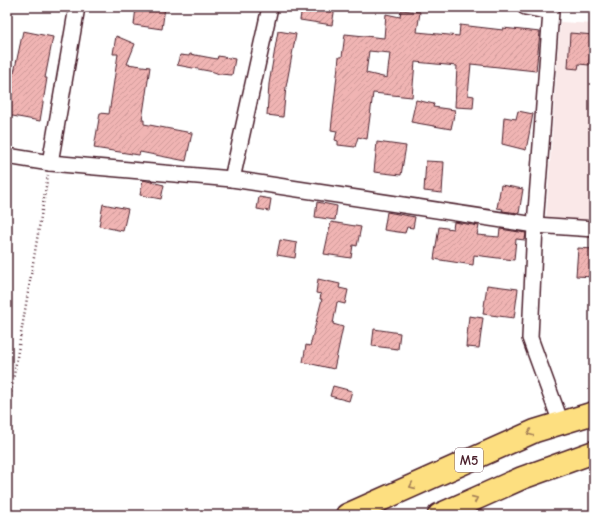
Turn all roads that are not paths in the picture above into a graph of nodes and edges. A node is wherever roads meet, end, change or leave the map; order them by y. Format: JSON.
{"nodes":[{"id":1,"x":77,"y":7,"type":"edge"},
{"id":2,"x":270,"y":7,"type":"edge"},
{"id":3,"x":525,"y":7,"type":"edge"},
{"id":4,"x":7,"y":156,"type":"edge"},
{"id":5,"x":50,"y":163,"type":"junction"},
{"id":6,"x":232,"y":179,"type":"junction"},
{"id":7,"x":536,"y":226,"type":"junction"},
{"id":8,"x":594,"y":230,"type":"edge"},
{"id":9,"x":594,"y":413,"type":"edge"},
{"id":10,"x":561,"y":423,"type":"junction"},
{"id":11,"x":594,"y":452,"type":"edge"},
{"id":12,"x":347,"y":515,"type":"edge"},
{"id":13,"x":439,"y":515,"type":"edge"}],
"edges":[{"from":1,"to":5,"type":"street"},
{"from":2,"to":6,"type":"street"},
{"from":3,"to":7,"type":"street"},
{"from":4,"to":5,"type":"street"},
{"from":5,"to":6,"type":"street"},
{"from":6,"to":7,"type":"street"},
{"from":7,"to":8,"type":"street"},
{"from":7,"to":10,"type":"street"},
{"from":9,"to":10,"type":"highway","number":"M5"},
{"from":10,"to":12,"type":"highway","number":"M5","one_way":true},
{"from":13,"to":11,"type":"highway","number":"M5","one_way":true}]}
